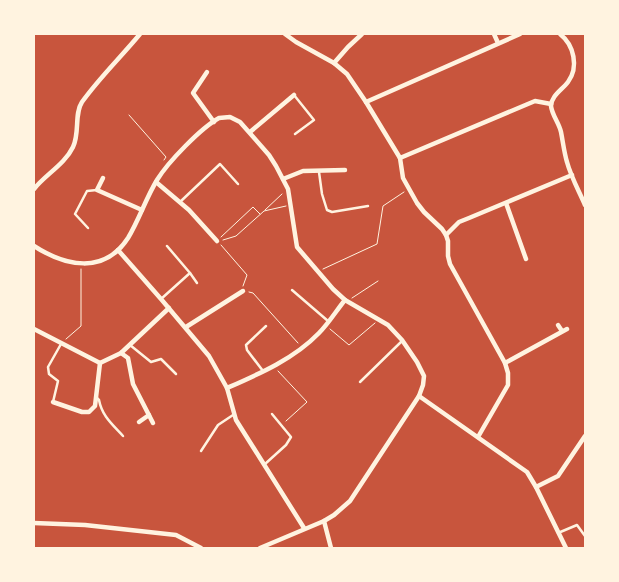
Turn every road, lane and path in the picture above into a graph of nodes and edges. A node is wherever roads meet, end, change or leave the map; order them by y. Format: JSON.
{"nodes":[{"id":1,"x":140,"y":34,"type":"edge"},
{"id":2,"x":285,"y":34,"type":"edge"},
{"id":3,"x":362,"y":34,"type":"edge"},
{"id":4,"x":494,"y":34,"type":"edge"},
{"id":5,"x":520,"y":34,"type":"edge"},
{"id":6,"x":560,"y":34,"type":"edge"},
{"id":7,"x":498,"y":43,"type":"junction"},
{"id":8,"x":334,"y":63,"type":"junction"},
{"id":9,"x":207,"y":72,"type":"dead end"},
{"id":10,"x":294,"y":95,"type":"joint"},
{"id":11,"x":366,"y":102,"type":"junction"},
{"id":12,"x":551,"y":104,"type":"junction"},
{"id":13,"x":129,"y":115,"type":"dead end"},
{"id":14,"x":214,"y":122,"type":"junction"},
{"id":15,"x":250,"y":132,"type":"junction"},
{"id":16,"x":296,"y":134,"type":"dead end"},
{"id":17,"x":400,"y":158,"type":"junction"},
{"id":18,"x":168,"y":164,"type":"junction"},
{"id":19,"x":319,"y":170,"type":"junction"},
{"id":20,"x":346,"y":170,"type":"dead end"},
{"id":21,"x":572,"y":175,"type":"junction"},
{"id":22,"x":103,"y":178,"type":"dead end"},
{"id":23,"x":283,"y":179,"type":"junction"},
{"id":24,"x":156,"y":182,"type":"junction"},
{"id":25,"x":238,"y":184,"type":"dead end"},
{"id":26,"x":408,"y":188,"type":"junction"},
{"id":27,"x":288,"y":189,"type":"junction"},
{"id":28,"x":34,"y":190,"type":"edge"},
{"id":29,"x":97,"y":190,"type":"junction"},
{"id":30,"x":180,"y":202,"type":"junction"},
{"id":31,"x":506,"y":203,"type":"junction"},
{"id":32,"x":585,"y":204,"type":"edge"},
{"id":33,"x":290,"y":205,"type":"junction"},
{"id":34,"x":368,"y":206,"type":"dead end"},
{"id":35,"x":142,"y":210,"type":"junction"},
{"id":36,"x":264,"y":211,"type":"junction"},
{"id":37,"x":260,"y":214,"type":"junction"},
{"id":38,"x":88,"y":228,"type":"dead end"},
{"id":39,"x":446,"y":235,"type":"junction"},
{"id":40,"x":217,"y":241,"type":"junction"},
{"id":41,"x":34,"y":246,"type":"edge"},
{"id":42,"x":167,"y":246,"type":"dead end"},
{"id":43,"x":118,"y":250,"type":"junction"},
{"id":44,"x":526,"y":259,"type":"dead end"},
{"id":45,"x":81,"y":263,"type":"junction"},
{"id":46,"x":190,"y":272,"type":"junction"},
{"id":47,"x":319,"y":273,"type":"junction"},
{"id":48,"x":378,"y":282,"type":"dead end"},
{"id":49,"x":198,"y":283,"type":"dead end"},
{"id":50,"x":292,"y":290,"type":"dead end"},
{"id":51,"x":242,"y":291,"type":"junction"},
{"id":52,"x":161,"y":298,"type":"junction"},
{"id":53,"x":346,"y":300,"type":"junction"},
{"id":54,"x":169,"y":308,"type":"junction"},
{"id":55,"x":379,"y":320,"type":"junction"},
{"id":56,"x":327,"y":323,"type":"junction"},
{"id":57,"x":558,"y":325,"type":"dead end"},
{"id":58,"x":266,"y":326,"type":"dead end"},
{"id":59,"x":186,"y":327,"type":"junction"},
{"id":60,"x":34,"y":329,"type":"edge"},
{"id":61,"x":402,"y":340,"type":"junction"},
{"id":62,"x":61,"y":343,"type":"junction"},
{"id":63,"x":130,"y":345,"type":"junction"},
{"id":64,"x":302,"y":347,"type":"junction"},
{"id":65,"x":122,"y":353,"type":"junction"},
{"id":66,"x":100,"y":363,"type":"junction"},
{"id":67,"x":505,"y":363,"type":"junction"},
{"id":68,"x":275,"y":366,"type":"dead end"},
{"id":69,"x":264,"y":372,"type":"junction"},
{"id":70,"x":176,"y":374,"type":"dead end"},
{"id":71,"x":360,"y":382,"type":"dead end"},
{"id":72,"x":227,"y":388,"type":"junction"},
{"id":73,"x":419,"y":396,"type":"junction"},
{"id":74,"x":96,"y":397,"type":"junction"},
{"id":75,"x":53,"y":402,"type":"joint"},
{"id":76,"x":235,"y":414,"type":"junction"},
{"id":77,"x":272,"y":414,"type":"dead end"},
{"id":78,"x":149,"y":415,"type":"junction"},
{"id":79,"x":139,"y":422,"type":"dead end"},
{"id":80,"x":153,"y":423,"type":"dead end"},
{"id":81,"x":281,"y":425,"type":"junction"},
{"id":82,"x":123,"y":436,"type":"dead end"},
{"id":83,"x":585,"y":436,"type":"edge"},
{"id":84,"x":478,"y":437,"type":"junction"},
{"id":85,"x":201,"y":451,"type":"dead end"},
{"id":86,"x":264,"y":465,"type":"junction"},
{"id":87,"x":536,"y":487,"type":"junction"},
{"id":88,"x":324,"y":521,"type":"junction"},
{"id":89,"x":34,"y":523,"type":"edge"},
{"id":90,"x":304,"y":528,"type":"junction"},
{"id":91,"x":558,"y":533,"type":"junction"},
{"id":92,"x":585,"y":536,"type":"edge"},
{"id":93,"x":201,"y":548,"type":"edge"},
{"id":94,"x":260,"y":548,"type":"edge"},
{"id":95,"x":331,"y":548,"type":"edge"},
{"id":96,"x":566,"y":548,"type":"edge"}],
"edges":[{"from":1,"to":28,"type":"street"},
{"from":2,"to":8,"type":"street"},
{"from":3,"to":8,"type":"street"},
{"from":4,"to":7,"type":"street"},
{"from":5,"to":7,"type":"street"},
{"from":6,"to":12,"type":"street"},
{"from":7,"to":11,"type":"street"},
{"from":8,"to":11,"type":"street"},
{"from":9,"to":14,"type":"street"},
{"from":10,"to":15,"type":"street"},
{"from":10,"to":16,"type":"lane"},
{"from":11,"to":17,"type":"street"},
{"from":12,"to":17,"type":"street"},
{"from":12,"to":21,"type":"street"},
{"from":13,"to":18,"type":"path"},
{"from":14,"to":15,"type":"street"},
{"from":14,"to":18,"type":"street"},
{"from":15,"to":23,"type":"street"},
{"from":17,"to":26,"type":"street"},
{"from":18,"to":24,"type":"street"},
{"from":19,"to":20,"type":"street"},
{"from":19,"to":23,"type":"street"},
{"from":19,"to":34,"type":"lane"},
{"from":21,"to":31,"type":"street"},
{"from":21,"to":32,"type":"street"},
{"from":22,"to":29,"type":"street"},
{"from":23,"to":27,"type":"street"},
{"from":24,"to":30,"type":"street"},
{"from":24,"to":35,"type":"street"},
{"from":25,"to":30,"type":"lane"},
{"from":26,"to":39,"type":"street"},
{"from":26,"to":47,"type":"path"},
{"from":27,"to":33,"type":"street"},
{"from":27,"to":36,"type":"path"},
{"from":29,"to":35,"type":"street"},
{"from":29,"to":38,"type":"lane"},
{"from":30,"to":40,"type":"street"},
{"from":31,"to":39,"type":"street"},
{"from":31,"to":44,"type":"street"},
{"from":33,"to":36,"type":"path"},
{"from":33,"to":47,"type":"street"},
{"from":35,"to":43,"type":"street"},
{"from":36,"to":37,"type":"path"},
{"from":37,"to":40,"type":"path"},
{"from":37,"to":40,"type":"path"},
{"from":39,"to":67,"type":"street"},
{"from":40,"to":51,"type":"path"},
{"from":41,"to":45,"type":"street"},
{"from":42,"to":46,"type":"lane"},
{"from":43,"to":45,"type":"street"},
{"from":43,"to":52,"type":"street"},
{"from":45,"to":62,"type":"path"},
{"from":46,"to":49,"type":"lane"},
{"from":46,"to":52,"type":"lane"},
{"from":47,"to":53,"type":"street"},
{"from":48,"to":53,"type":"path"},
{"from":50,"to":56,"type":"lane"},
{"from":51,"to":59,"type":"street"},
{"from":51,"to":64,"type":"path"},
{"from":52,"to":54,"type":"street"},
{"from":53,"to":55,"type":"street"},
{"from":53,"to":56,"type":"street"},
{"from":54,"to":59,"type":"street"},
{"from":54,"to":63,"type":"street"},
{"from":55,"to":56,"type":"path"},
{"from":55,"to":61,"type":"street"},
{"from":56,"to":64,"type":"street"},
{"from":57,"to":67,"type":"street"},
{"from":58,"to":69,"type":"lane"},
{"from":59,"to":72,"type":"street"},
{"from":60,"to":62,"type":"street"},
{"from":61,"to":71,"type":"lane"},
{"from":61,"to":73,"type":"street"},
{"from":62,"to":66,"type":"street"},
{"from":62,"to":75,"type":"lane"},
{"from":63,"to":65,"type":"street"},
{"from":63,"to":70,"type":"lane"},
{"from":64,"to":69,"type":"street"},
{"from":65,"to":66,"type":"street"},
{"from":65,"to":78,"type":"street"},
{"from":66,"to":74,"type":"street"},
{"from":67,"to":84,"type":"street"},
{"from":68,"to":81,"type":"path"},
{"from":69,"to":72,"type":"street"},
{"from":72,"to":76,"type":"street"},
{"from":73,"to":84,"type":"street"},
{"from":73,"to":88,"type":"street"},
{"from":74,"to":75,"type":"street"},
{"from":74,"to":82,"type":"lane"},
{"from":76,"to":85,"type":"lane"},
{"from":76,"to":86,"type":"street"},
{"from":77,"to":81,"type":"lane"},
{"from":78,"to":79,"type":"street"},
{"from":78,"to":80,"type":"street"},
{"from":81,"to":86,"type":"lane"},
{"from":83,"to":87,"type":"street"},
{"from":84,"to":87,"type":"street"},
{"from":86,"to":90,"type":"street"},
{"from":87,"to":91,"type":"street"},
{"from":88,"to":90,"type":"street"},
{"from":88,"to":95,"type":"street"},
{"from":89,"to":93,"type":"street"},
{"from":90,"to":94,"type":"street"},
{"from":91,"to":92,"type":"lane"},
{"from":91,"to":96,"type":"street"}]}
